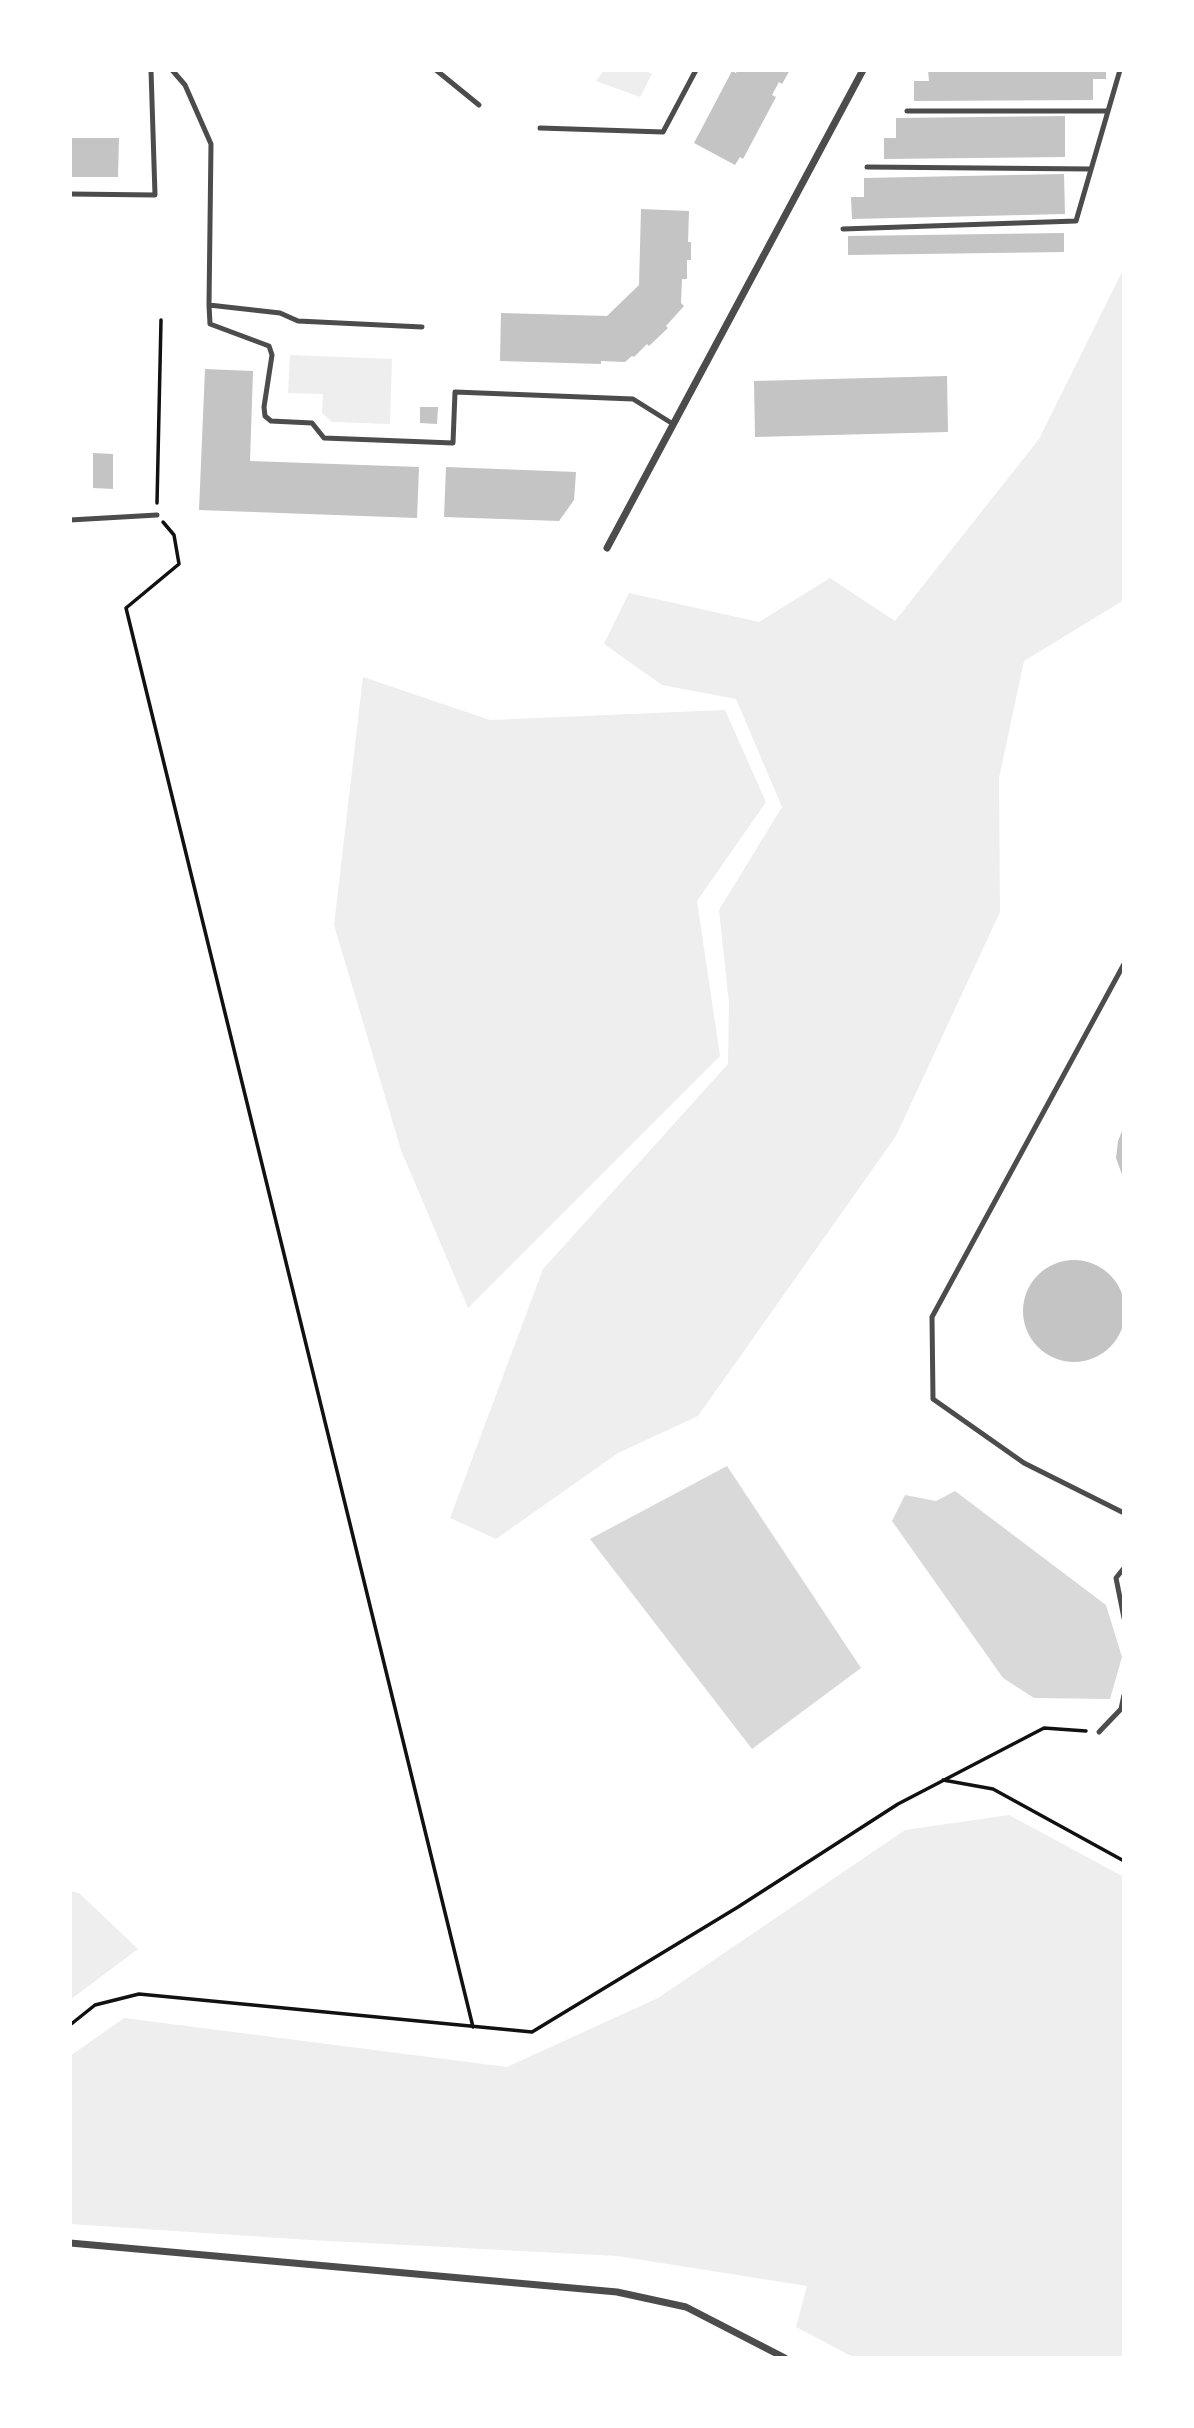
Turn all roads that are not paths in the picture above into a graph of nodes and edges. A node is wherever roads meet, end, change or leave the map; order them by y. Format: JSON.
{"nodes":[{"id":1,"x":151,"y":70,"type":"edge"},
{"id":2,"x":172,"y":70,"type":"edge"},
{"id":3,"x":436,"y":70,"type":"edge"},
{"id":4,"x":696,"y":70,"type":"edge"},
{"id":5,"x":863,"y":70,"type":"edge"},
{"id":6,"x":1120,"y":70,"type":"edge"},
{"id":7,"x":480,"y":105,"type":"dead end"},
{"id":8,"x":908,"y":110,"type":"dead end"},
{"id":9,"x":1108,"y":111,"type":"junction"},
{"id":10,"x":540,"y":128,"type":"dead end"},
{"id":11,"x":867,"y":167,"type":"dead end"},
{"id":12,"x":1091,"y":169,"type":"junction"},
{"id":13,"x":70,"y":194,"type":"edge"},
{"id":14,"x":844,"y":229,"type":"dead end"},
{"id":15,"x":209,"y":304,"type":"junction"},
{"id":16,"x":422,"y":327,"type":"dead end"},
{"id":17,"x":673,"y":425,"type":"junction"},
{"id":18,"x":157,"y":515,"type":"road end"},
{"id":19,"x":70,"y":520,"type":"edge"},
{"id":20,"x":607,"y":548,"type":"dead end"},
{"id":21,"x":1124,"y":964,"type":"edge"},
{"id":22,"x":1124,"y":1513,"type":"edge"},
{"id":23,"x":1124,"y":1568,"type":"edge"},
{"id":24,"x":1124,"y":1618,"type":"edge"},
{"id":25,"x":1124,"y":1695,"type":"edge"},
{"id":26,"x":1099,"y":1732,"type":"road end"},
{"id":27,"x":70,"y":2243,"type":"edge"},
{"id":28,"x":785,"y":2358,"type":"edge"}],
"edges":[{"from":1,"to":13,"type":"lane"},
{"from":2,"to":15,"type":"lane"},
{"from":3,"to":7,"type":"lane"},
{"from":4,"to":10,"type":"lane"},
{"from":5,"to":17,"type":"street"},
{"from":6,"to":9,"type":"lane"},
{"from":8,"to":9,"type":"lane"},
{"from":9,"to":12,"type":"lane"},
{"from":11,"to":12,"type":"lane"},
{"from":12,"to":14,"type":"lane"},
{"from":15,"to":16,"type":"lane"},
{"from":15,"to":17,"type":"lane"},
{"from":17,"to":20,"type":"street"},
{"from":18,"to":19,"type":"lane"},
{"from":21,"to":22,"type":"lane"},
{"from":23,"to":24,"type":"lane"},
{"from":25,"to":26,"type":"lane"},
{"from":27,"to":28,"type":"street"}]}
